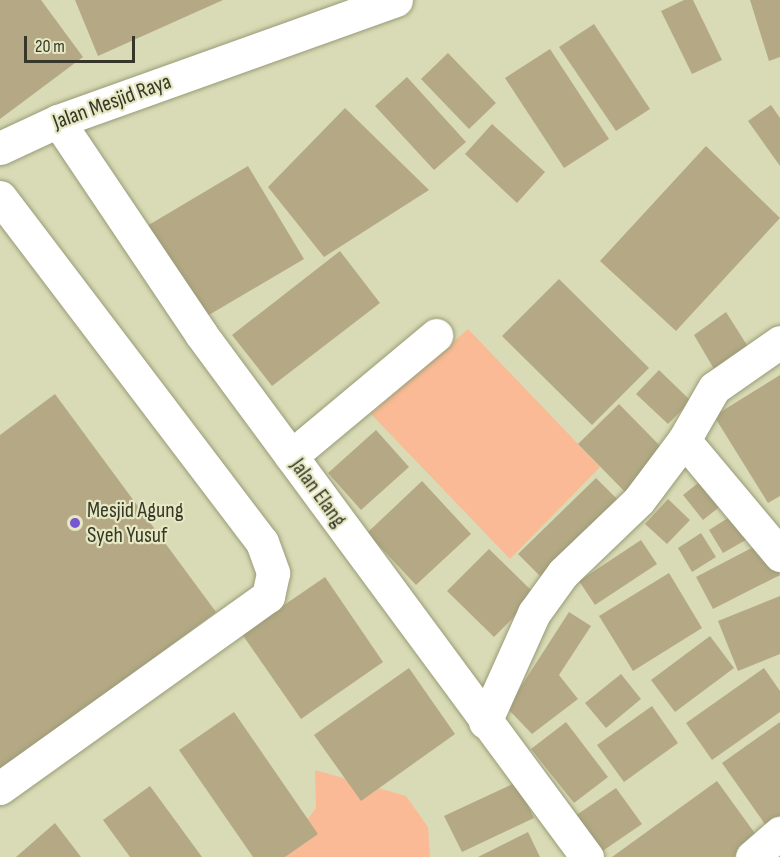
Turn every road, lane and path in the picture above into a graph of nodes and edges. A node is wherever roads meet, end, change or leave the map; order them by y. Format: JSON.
{"nodes":[{"id":1,"x":396,"y":0,"type":"edge"},
{"id":2,"x":58,"y":121,"type":"junction"},
{"id":3,"x":0,"y":148,"type":"edge"},
{"id":4,"x":0,"y":197,"type":"edge"},
{"id":5,"x":436,"y":335,"type":"dead end"},
{"id":6,"x":780,"y":342,"type":"edge"},
{"id":7,"x":684,"y":440,"type":"junction"},
{"id":8,"x":291,"y":456,"type":"junction"},
{"id":9,"x":780,"y":555,"type":"edge"},
{"id":10,"x":484,"y":722,"type":"junction"},
{"id":11,"x":0,"y":788,"type":"edge"},
{"id":12,"x":780,"y":833,"type":"edge"},
{"id":13,"x":587,"y":857,"type":"edge"},
{"id":14,"x":752,"y":857,"type":"edge"}],
"edges":[{"from":1,"to":2,"type":"street","name":"Jalan Mesjid Raya"},
{"from":2,"to":3,"type":"street","name":"Jalan Mesjid Raya"},
{"from":2,"to":8,"type":"street","name":"Jalan Elang"},
{"from":4,"to":11,"type":"street"},
{"from":5,"to":8,"type":"street"},
{"from":6,"to":7,"type":"street"},
{"from":7,"to":9,"type":"street"},
{"from":7,"to":10,"type":"street"},
{"from":8,"to":10,"type":"street","name":"Jalan Elang"},
{"from":10,"to":13,"type":"street","name":"Jalan Elang"},
{"from":12,"to":14,"type":"street"}]}
